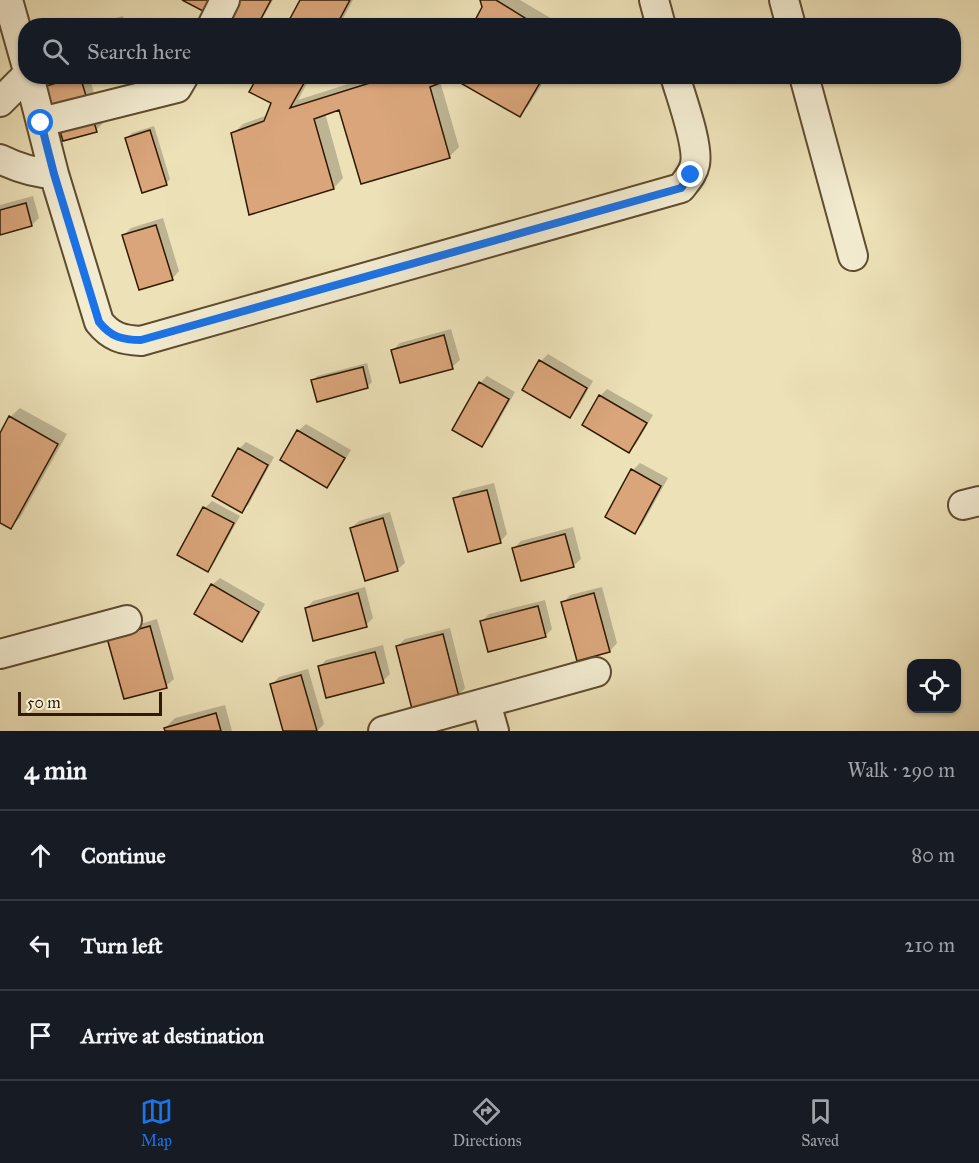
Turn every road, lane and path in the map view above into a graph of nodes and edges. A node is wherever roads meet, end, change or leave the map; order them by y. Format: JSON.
{"nodes":[{"id":1,"x":8,"y":0,"type":"edge"},
{"id":2,"x":225,"y":0,"type":"edge"},
{"id":3,"x":654,"y":0,"type":"edge"},
{"id":4,"x":784,"y":0,"type":"edge"},
{"id":5,"x":216,"y":18,"type":"edge"},
{"id":6,"x":659,"y":18,"type":"edge"},
{"id":7,"x":789,"y":18,"type":"edge"},
{"id":8,"x":18,"y":36,"type":"edge"},
{"id":9,"x":19,"y":84,"type":"edge"},
{"id":10,"x":29,"y":84,"type":"edge"},
{"id":11,"x":179,"y":84,"type":"edge"},
{"id":12,"x":677,"y":84,"type":"edge"},
{"id":13,"x":806,"y":84,"type":"edge"},
{"id":14,"x":0,"y":102,"type":"edge"},
{"id":15,"x":41,"y":123,"type":"junction"},
{"id":16,"x":0,"y":159,"type":"edge"},
{"id":17,"x":54,"y":174,"type":"junction"},
{"id":18,"x":853,"y":256,"type":"dead end"},
{"id":19,"x":127,"y":620,"type":"dead end"},
{"id":20,"x":0,"y":654,"type":"edge"},
{"id":21,"x":596,"y":672,"type":"dead end"},
{"id":22,"x":486,"y":703,"type":"junction"},
{"id":23,"x":383,"y":731,"type":"edge"},
{"id":24,"x":494,"y":731,"type":"edge"}],
"edges":[{"from":1,"to":8,"type":"street"},
{"from":2,"to":5,"type":"street"},
{"from":3,"to":6,"type":"street"},
{"from":4,"to":7,"type":"street"},
{"from":9,"to":14,"type":"street"},
{"from":10,"to":15,"type":"street"},
{"from":11,"to":15,"type":"street"},
{"from":12,"to":17,"type":"street"},
{"from":13,"to":18,"type":"street"},
{"from":15,"to":17,"type":"street"},
{"from":16,"to":17,"type":"street"},
{"from":19,"to":20,"type":"street"},
{"from":21,"to":22,"type":"street"},
{"from":22,"to":23,"type":"street"},
{"from":22,"to":24,"type":"street"}]}
